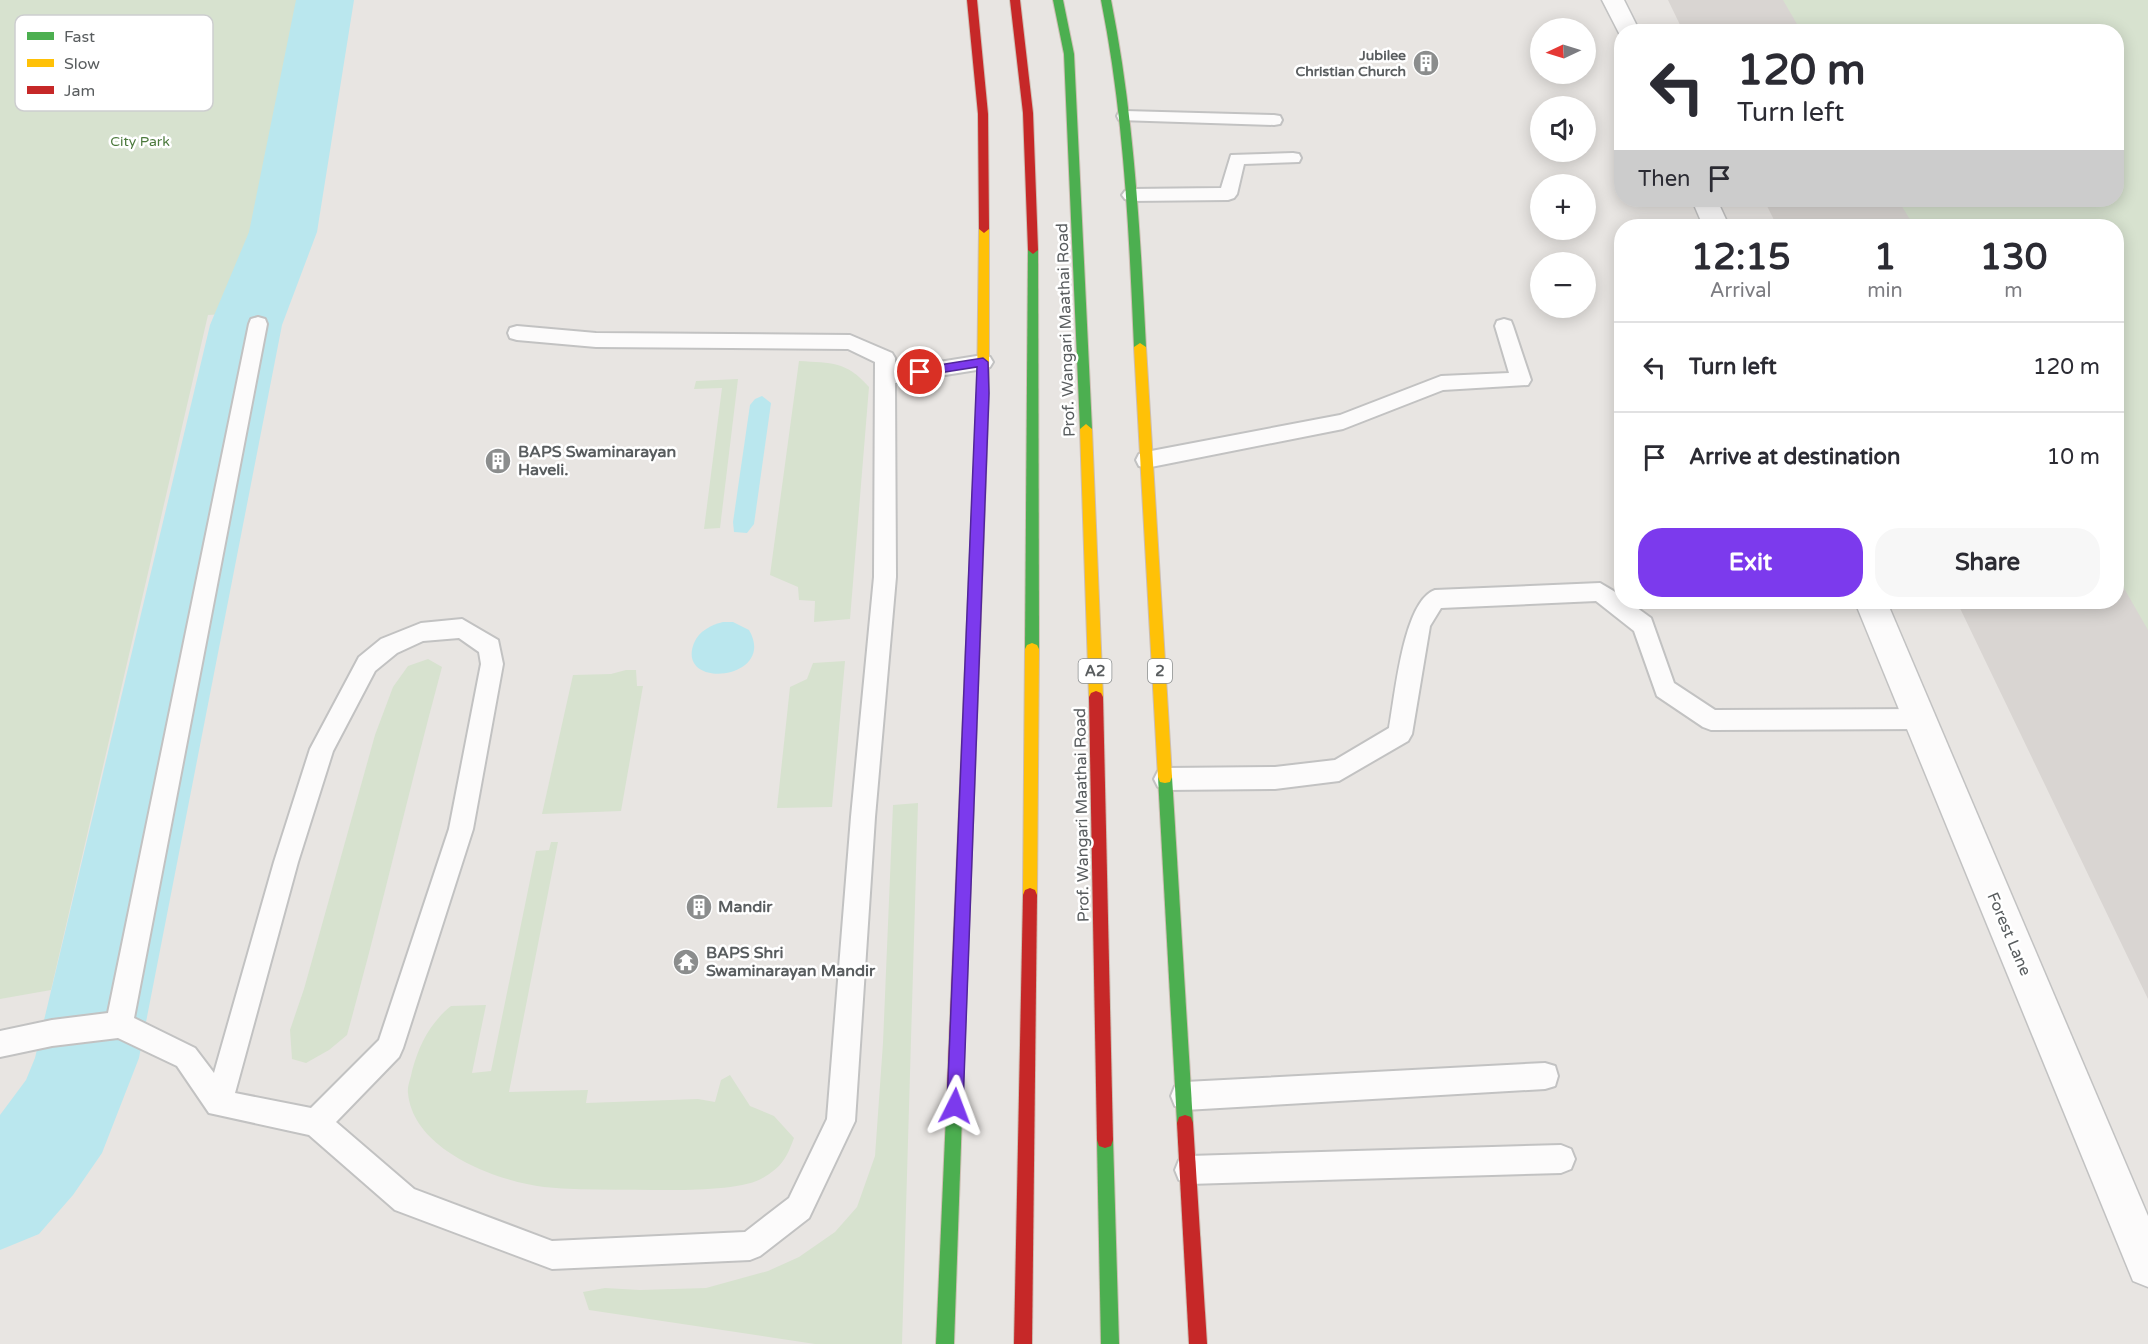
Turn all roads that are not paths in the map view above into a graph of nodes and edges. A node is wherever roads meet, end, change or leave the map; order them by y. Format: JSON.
{"nodes":[{"id":1,"x":972,"y":0,"type":"edge"},
{"id":2,"x":1015,"y":0,"type":"edge"},
{"id":3,"x":1058,"y":0,"type":"edge"},
{"id":4,"x":1107,"y":0,"type":"edge"},
{"id":5,"x":1613,"y":0,"type":"edge"},
{"id":6,"x":1625,"y":24,"type":"edge"},
{"id":7,"x":1125,"y":116,"type":"junction"},
{"id":8,"x":1274,"y":120,"type":"dead end"},
{"id":9,"x":1293,"y":158,"type":"dead end"},
{"id":10,"x":1131,"y":195,"type":"junction"},
{"id":11,"x":258,"y":324,"type":"dead end"},
{"id":12,"x":1504,"y":326,"type":"dead end"},
{"id":13,"x":517,"y":333,"type":"dead end"},
{"id":14,"x":983,"y":362,"type":"junction"},
{"id":15,"x":886,"y":377,"type":"junction"},
{"id":16,"x":1146,"y":460,"type":"junction"},
{"id":17,"x":1614,"y":603,"type":"edge"},
{"id":18,"x":1622,"y":609,"type":"edge"},
{"id":19,"x":1874,"y":609,"type":"edge"},
{"id":20,"x":1920,"y":719,"type":"junction"},
{"id":21,"x":1166,"y":779,"type":"junction"},
{"id":22,"x":113,"y":1026,"type":"junction"},
{"id":23,"x":0,"y":1044,"type":"edge"},
{"id":24,"x":1545,"y":1076,"type":"dead end"},
{"id":25,"x":1185,"y":1096,"type":"junction"},
{"id":26,"x":219,"y":1103,"type":"junction"},
{"id":27,"x":316,"y":1123,"type":"junction"},
{"id":28,"x":1561,"y":1159,"type":"dead end"},
{"id":29,"x":1189,"y":1170,"type":"junction"},
{"id":30,"x":2148,"y":1266,"type":"edge"},
{"id":31,"x":945,"y":1344,"type":"edge"},
{"id":32,"x":1023,"y":1344,"type":"edge"},
{"id":33,"x":1110,"y":1344,"type":"edge"},
{"id":34,"x":1198,"y":1344,"type":"edge"}],
"edges":[{"from":1,"to":14,"type":"main road"},
{"from":2,"to":32,"type":"main road","name":"Prof. Wangari Maathai Road"},
{"from":3,"to":33,"type":"main road","name":"Prof. Wangari Maathai Road","number":"A2"},
{"from":4,"to":7,"type":"main road","number":"2"},
{"from":5,"to":6,"type":"street"},
{"from":7,"to":8,"type":"lane"},
{"from":7,"to":10,"type":"main road","number":"2"},
{"from":9,"to":10,"type":"lane"},
{"from":10,"to":16,"type":"main road","number":"2"},
{"from":11,"to":22,"type":"lane"},
{"from":12,"to":16,"type":"lane"},
{"from":13,"to":15,"type":"lane"},
{"from":14,"to":15,"type":"lane"},
{"from":14,"to":31,"type":"main road"},
{"from":15,"to":27,"type":"lane"},
{"from":16,"to":21,"type":"main road","number":"2"},
{"from":17,"to":21,"type":"lane"},
{"from":18,"to":20,"type":"lane"},
{"from":19,"to":20,"type":"street","name":"Forest Lane"},
{"from":20,"to":30,"type":"street","name":"Forest Lane"},
{"from":21,"to":25,"type":"main road","number":"2"},
{"from":22,"to":23,"type":"lane"},
{"from":22,"to":26,"type":"lane"},
{"from":24,"to":25,"type":"lane"},
{"from":25,"to":29,"type":"main road","number":"2"},
{"from":26,"to":27,"type":"lane"},
{"from":26,"to":27,"type":"lane"},
{"from":28,"to":29,"type":"lane"},
{"from":29,"to":34,"type":"main road","number":"2"}]}
